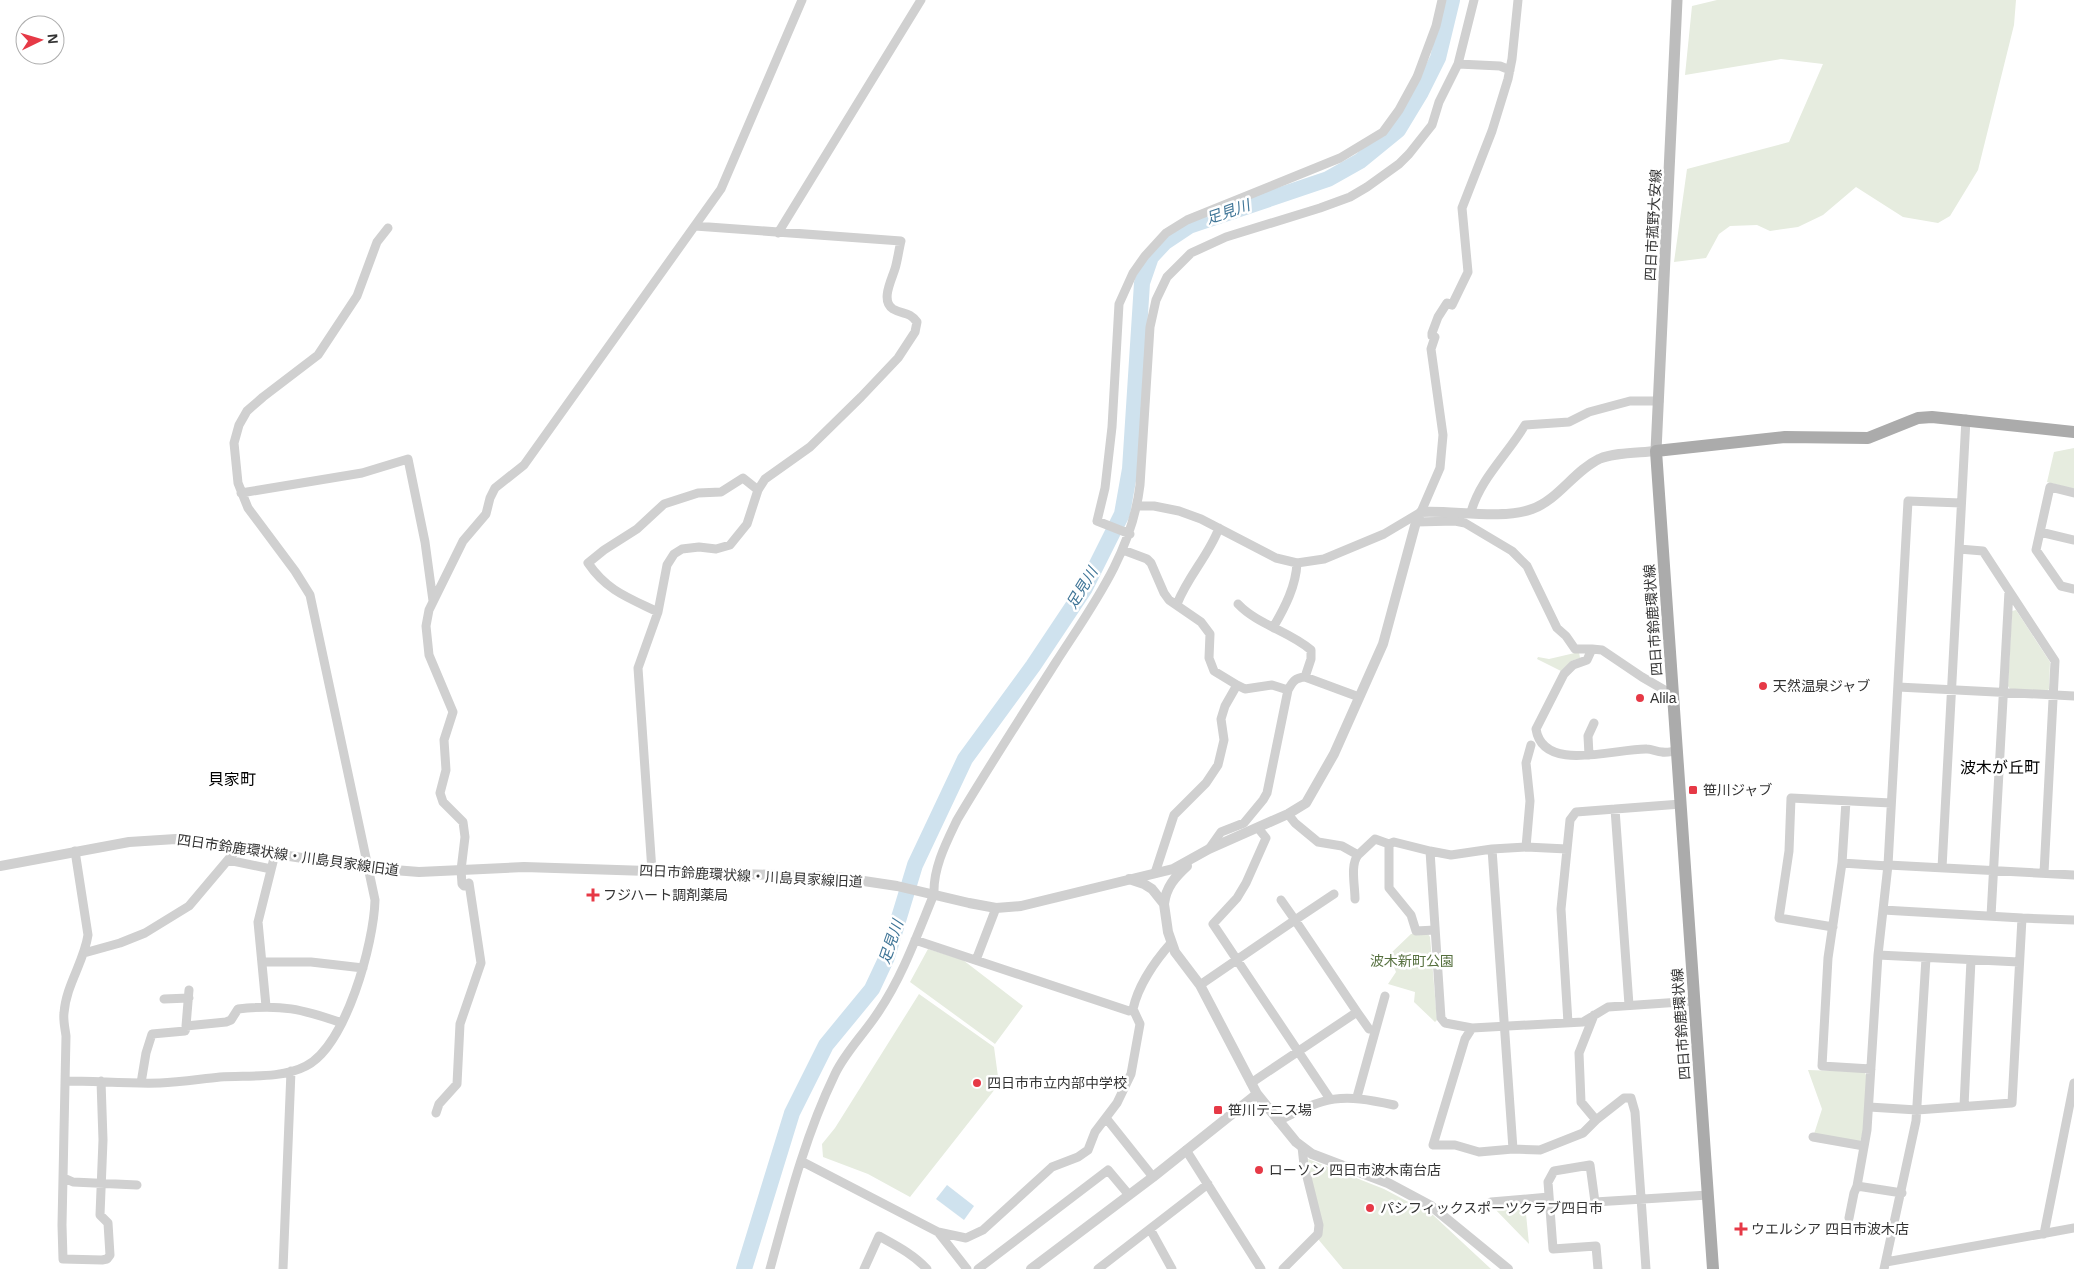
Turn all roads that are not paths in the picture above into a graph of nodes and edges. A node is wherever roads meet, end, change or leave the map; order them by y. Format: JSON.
{"nodes":[{"id":1,"x":802,"y":0,"type":"edge"},
{"id":2,"x":921,"y":0,"type":"edge"},
{"id":3,"x":1442,"y":0,"type":"edge"},
{"id":4,"x":1474,"y":0,"type":"edge"},
{"id":5,"x":1518,"y":0,"type":"edge"},
{"id":6,"x":1678,"y":0,"type":"edge"},
{"id":7,"x":1458,"y":64,"type":"junction"},
{"id":8,"x":1510,"y":70,"type":"junction"},
{"id":9,"x":695,"y":226,"type":"junction"},
{"id":10,"x":388,"y":228,"type":"dead end"},
{"id":11,"x":778,"y":233,"type":"junction"},
{"id":12,"x":1660,"y":401,"type":"junction"},
{"id":13,"x":1966,"y":419,"type":"junction"},
{"id":14,"x":2074,"y":432,"type":"edge"},
{"id":15,"x":1656,"y":451,"type":"junction"},
{"id":16,"x":758,"y":490,"type":"junction"},
{"id":17,"x":241,"y":493,"type":"junction"},
{"id":18,"x":2074,"y":493,"type":"edge"},
{"id":19,"x":1961,"y":503,"type":"junction"},
{"id":20,"x":1137,"y":506,"type":"junction"},
{"id":21,"x":1471,"y":512,"type":"junction"},
{"id":22,"x":1418,"y":517,"type":"junction"},
{"id":23,"x":1219,"y":528,"type":"junction"},
{"id":24,"x":2040,"y":532,"type":"junction"},
{"id":25,"x":1129,"y":534,"type":"junction"},
{"id":26,"x":2074,"y":540,"type":"edge"},
{"id":27,"x":1123,"y":550,"type":"junction"},
{"id":28,"x":1958,"y":550,"type":"junction"},
{"id":29,"x":1297,"y":563,"type":"junction"},
{"id":30,"x":2074,"y":588,"type":"edge"},
{"id":31,"x":2009,"y":590,"type":"junction"},
{"id":32,"x":433,"y":602,"type":"junction"},
{"id":33,"x":1177,"y":604,"type":"junction"},
{"id":34,"x":1238,"y":604,"type":"dead end"},
{"id":35,"x":658,"y":612,"type":"junction"},
{"id":36,"x":1274,"y":626,"type":"junction"},
{"id":37,"x":1592,"y":649,"type":"junction"},
{"id":38,"x":1305,"y":677,"type":"junction"},
{"id":39,"x":1237,"y":685,"type":"junction"},
{"id":40,"x":1898,"y":687,"type":"junction"},
{"id":41,"x":1288,"y":690,"type":"junction"},
{"id":42,"x":1951,"y":690,"type":"junction"},
{"id":43,"x":2004,"y":693,"type":"junction"},
{"id":44,"x":1673,"y":695,"type":"junction"},
{"id":45,"x":2054,"y":695,"type":"junction"},
{"id":46,"x":2074,"y":696,"type":"edge"},
{"id":47,"x":1360,"y":697,"type":"junction"},
{"id":48,"x":1594,"y":724,"type":"dead end"},
{"id":49,"x":1531,"y":745,"type":"dead end"},
{"id":50,"x":1678,"y":751,"type":"junction"},
{"id":51,"x":1589,"y":755,"type":"junction"},
{"id":52,"x":1846,"y":801,"type":"junction"},
{"id":53,"x":1681,"y":804,"type":"junction"},
{"id":54,"x":1891,"y":804,"type":"junction"},
{"id":55,"x":1615,"y":809,"type":"junction"},
{"id":56,"x":1288,"y":814,"type":"junction"},
{"id":57,"x":1250,"y":828,"type":"junction"},
{"id":58,"x":1389,"y":844,"type":"junction"},
{"id":59,"x":1526,"y":847,"type":"junction"},
{"id":60,"x":238,"y":848,"type":"junction"},
{"id":61,"x":1492,"y":849,"type":"junction"},
{"id":62,"x":1567,"y":849,"type":"junction"},
{"id":63,"x":70,"y":852,"type":"junction"},
{"id":64,"x":1430,"y":852,"type":"junction"},
{"id":65,"x":275,"y":854,"type":"junction"},
{"id":66,"x":1358,"y":855,"type":"junction"},
{"id":67,"x":1195,"y":858,"type":"junction"},
{"id":68,"x":228,"y":860,"type":"junction"},
{"id":69,"x":1842,"y":863,"type":"junction"},
{"id":70,"x":0,"y":866,"type":"edge"},
{"id":71,"x":1888,"y":866,"type":"junction"},
{"id":72,"x":368,"y":868,"type":"junction"},
{"id":73,"x":1942,"y":868,"type":"junction"},
{"id":74,"x":271,"y":869,"type":"junction"},
{"id":75,"x":461,"y":870,"type":"junction"},
{"id":76,"x":652,"y":871,"type":"junction"},
{"id":77,"x":1994,"y":871,"type":"junction"},
{"id":78,"x":1155,"y":873,"type":"junction"},
{"id":79,"x":2044,"y":873,"type":"junction"},
{"id":80,"x":2074,"y":875,"type":"edge"},
{"id":81,"x":1128,"y":879,"type":"junction"},
{"id":82,"x":932,"y":894,"type":"junction"},
{"id":83,"x":1334,"y":894,"type":"dead end"},
{"id":84,"x":1355,"y":898,"type":"dead end"},
{"id":85,"x":1281,"y":900,"type":"dead end"},
{"id":86,"x":1164,"y":904,"type":"junction"},
{"id":87,"x":996,"y":908,"type":"junction"},
{"id":88,"x":1883,"y":910,"type":"junction"},
{"id":89,"x":1991,"y":916,"type":"junction"},
{"id":90,"x":2022,"y":918,"type":"junction"},
{"id":91,"x":1295,"y":920,"type":"junction"},
{"id":92,"x":2074,"y":920,"type":"edge"},
{"id":93,"x":1833,"y":927,"type":"junction"},
{"id":94,"x":1435,"y":930,"type":"junction"},
{"id":95,"x":915,"y":940,"type":"junction"},
{"id":96,"x":1171,"y":943,"type":"junction"},
{"id":97,"x":84,"y":953,"type":"junction"},
{"id":98,"x":1878,"y":955,"type":"junction"},
{"id":99,"x":1926,"y":958,"type":"junction"},
{"id":100,"x":976,"y":960,"type":"junction"},
{"id":101,"x":1238,"y":960,"type":"junction"},
{"id":102,"x":1971,"y":960,"type":"junction"},
{"id":103,"x":262,"y":962,"type":"junction"},
{"id":104,"x":2019,"y":962,"type":"junction"},
{"id":105,"x":363,"y":968,"type":"junction"},
{"id":106,"x":1200,"y":985,"type":"junction"},
{"id":107,"x":1385,"y":996,"type":"dead end"},
{"id":108,"x":164,"y":999,"type":"dead end"},
{"id":109,"x":1696,"y":1001,"type":"junction"},
{"id":110,"x":1629,"y":1005,"type":"junction"},
{"id":111,"x":266,"y":1006,"type":"junction"},
{"id":112,"x":1133,"y":1009,"type":"junction"},
{"id":113,"x":1357,"y":1012,"type":"junction"},
{"id":114,"x":1594,"y":1015,"type":"junction"},
{"id":115,"x":342,"y":1023,"type":"junction"},
{"id":116,"x":1568,"y":1023,"type":"junction"},
{"id":117,"x":187,"y":1026,"type":"junction"},
{"id":118,"x":1506,"y":1027,"type":"junction"},
{"id":119,"x":1472,"y":1028,"type":"junction"},
{"id":120,"x":1369,"y":1029,"type":"dead end"},
{"id":121,"x":1298,"y":1051,"type":"junction"},
{"id":122,"x":1872,"y":1069,"type":"junction"},
{"id":123,"x":291,"y":1072,"type":"junction"},
{"id":124,"x":65,"y":1081,"type":"junction"},
{"id":125,"x":101,"y":1081,"type":"junction"},
{"id":126,"x":141,"y":1082,"type":"junction"},
{"id":127,"x":1251,"y":1083,"type":"junction"},
{"id":128,"x":2074,"y":1083,"type":"edge"},
{"id":129,"x":1257,"y":1094,"type":"junction"},
{"id":130,"x":1357,"y":1098,"type":"junction"},
{"id":131,"x":1330,"y":1099,"type":"junction"},
{"id":132,"x":1394,"y":1105,"type":"dead end"},
{"id":133,"x":1869,"y":1106,"type":"junction"},
{"id":134,"x":1964,"y":1106,"type":"junction"},
{"id":135,"x":1917,"y":1110,"type":"junction"},
{"id":136,"x":436,"y":1112,"type":"dead end"},
{"id":137,"x":1106,"y":1118,"type":"junction"},
{"id":138,"x":1596,"y":1120,"type":"junction"},
{"id":139,"x":1278,"y":1122,"type":"junction"},
{"id":140,"x":1813,"y":1137,"type":"dead end"},
{"id":141,"x":1864,"y":1146,"type":"junction"},
{"id":142,"x":1302,"y":1147,"type":"junction"},
{"id":143,"x":1513,"y":1149,"type":"junction"},
{"id":144,"x":1186,"y":1150,"type":"junction"},
{"id":145,"x":800,"y":1161,"type":"junction"},
{"id":146,"x":1153,"y":1177,"type":"junction"},
{"id":147,"x":64,"y":1178,"type":"junction"},
{"id":148,"x":101,"y":1183,"type":"junction"},
{"id":149,"x":1208,"y":1184,"type":"junction"},
{"id":150,"x":137,"y":1185,"type":"dead end"},
{"id":151,"x":1857,"y":1186,"type":"junction"},
{"id":152,"x":1902,"y":1193,"type":"junction"},
{"id":153,"x":1129,"y":1195,"type":"junction"},
{"id":154,"x":1708,"y":1195,"type":"junction"},
{"id":155,"x":1548,"y":1197,"type":"junction"},
{"id":156,"x":1641,"y":1200,"type":"junction"},
{"id":157,"x":1491,"y":1202,"type":"dead end"},
{"id":158,"x":1849,"y":1218,"type":"dead end"},
{"id":159,"x":2074,"y":1228,"type":"edge"},
{"id":160,"x":1150,"y":1229,"type":"junction"},
{"id":161,"x":938,"y":1232,"type":"junction"},
{"id":162,"x":2044,"y":1234,"type":"junction"},
{"id":163,"x":1885,"y":1265,"type":"edge"},
{"id":164,"x":1101,"y":1268,"type":"edge"},
{"id":165,"x":283,"y":1269,"type":"edge"},
{"id":166,"x":770,"y":1269,"type":"edge"},
{"id":167,"x":864,"y":1269,"type":"edge"},
{"id":168,"x":927,"y":1269,"type":"edge"},
{"id":169,"x":967,"y":1269,"type":"edge"},
{"id":170,"x":978,"y":1269,"type":"edge"},
{"id":171,"x":1031,"y":1269,"type":"edge"},
{"id":172,"x":1172,"y":1269,"type":"edge"},
{"id":173,"x":1261,"y":1269,"type":"edge"},
{"id":174,"x":1283,"y":1269,"type":"edge"},
{"id":175,"x":1508,"y":1269,"type":"edge"},
{"id":176,"x":1598,"y":1269,"type":"edge"},
{"id":177,"x":1646,"y":1269,"type":"edge"},
{"id":178,"x":1713,"y":1269,"type":"edge"}],
"edges":[{"from":1,"to":9,"type":"street"},
{"from":2,"to":11,"type":"street"},
{"from":3,"to":25,"type":"street"},
{"from":4,"to":7,"type":"street"},
{"from":5,"to":8,"type":"street"},
{"from":6,"to":12,"type":"main road","name":"四日市菰野大安線"},
{"from":7,"to":8,"type":"street"},
{"from":7,"to":20,"type":"street"},
{"from":8,"to":22,"type":"street"},
{"from":9,"to":11,"type":"street"},
{"from":9,"to":32,"type":"street"},
{"from":10,"to":17,"type":"street"},
{"from":11,"to":16,"type":"street"},
{"from":12,"to":15,"type":"main road","name":"四日市菰野大安線"},
{"from":12,"to":21,"type":"street"},
{"from":13,"to":14,"type":"main road"},
{"from":13,"to":15,"type":"main road"},
{"from":13,"to":19,"type":"street"},
{"from":15,"to":21,"type":"street"},
{"from":15,"to":44,"type":"main road","name":"四日市鈴鹿環状線"},
{"from":16,"to":35,"type":"street"},
{"from":16,"to":35,"type":"street"},
{"from":17,"to":32,"type":"street"},
{"from":17,"to":72,"type":"street"},
{"from":18,"to":24,"type":"street"},
{"from":19,"to":28,"type":"street"},
{"from":19,"to":40,"type":"street"},
{"from":20,"to":23,"type":"street"},
{"from":20,"to":25,"type":"street"},
{"from":21,"to":22,"type":"street"},
{"from":22,"to":29,"type":"street"},
{"from":22,"to":37,"type":"street"},
{"from":22,"to":47,"type":"street","name":"四日市鈴鹿環状線・川島貝家線旧道"},
{"from":23,"to":29,"type":"street"},
{"from":23,"to":33,"type":"street"},
{"from":24,"to":26,"type":"street"},
{"from":24,"to":30,"type":"street"},
{"from":25,"to":27,"type":"street"},
{"from":27,"to":33,"type":"street"},
{"from":27,"to":82,"type":"street"},
{"from":28,"to":31,"type":"street"},
{"from":28,"to":42,"type":"street"},
{"from":29,"to":36,"type":"street"},
{"from":31,"to":43,"type":"street"},
{"from":31,"to":45,"type":"street"},
{"from":32,"to":75,"type":"street"},
{"from":33,"to":39,"type":"street"},
{"from":34,"to":36,"type":"street"},
{"from":35,"to":76,"type":"street"},
{"from":36,"to":38,"type":"street"},
{"from":37,"to":44,"type":"street"},
{"from":37,"to":51,"type":"street"},
{"from":38,"to":41,"type":"street"},
{"from":38,"to":47,"type":"street"},
{"from":39,"to":41,"type":"street"},
{"from":39,"to":78,"type":"street"},
{"from":40,"to":42,"type":"street"},
{"from":40,"to":54,"type":"street"},
{"from":41,"to":57,"type":"street"},
{"from":42,"to":43,"type":"street"},
{"from":42,"to":73,"type":"street"},
{"from":43,"to":45,"type":"street"},
{"from":43,"to":77,"type":"street"},
{"from":44,"to":50,"type":"main road","name":"四日市鈴鹿環状線"},
{"from":45,"to":46,"type":"street"},
{"from":45,"to":79,"type":"street"},
{"from":47,"to":56,"type":"street","name":"四日市鈴鹿環状線・川島貝家線旧道"},
{"from":48,"to":51,"type":"street"},
{"from":49,"to":59,"type":"street"},
{"from":50,"to":51,"type":"street"},
{"from":50,"to":53,"type":"main road","name":"四日市鈴鹿環状線"},
{"from":52,"to":54,"type":"street"},
{"from":52,"to":69,"type":"street"},
{"from":52,"to":93,"type":"street"},
{"from":53,"to":55,"type":"street"},
{"from":53,"to":109,"type":"main road","name":"四日市鈴鹿環状線"},
{"from":54,"to":71,"type":"street"},
{"from":55,"to":62,"type":"street"},
{"from":55,"to":110,"type":"street"},
{"from":56,"to":57,"type":"street","name":"四日市鈴鹿環状線・川島貝家線旧道"},
{"from":56,"to":66,"type":"street"},
{"from":57,"to":67,"type":"street","name":"四日市鈴鹿環状線・川島貝家線旧道"},
{"from":57,"to":101,"type":"street"},
{"from":58,"to":64,"type":"street"},
{"from":58,"to":66,"type":"street"},
{"from":58,"to":94,"type":"street"},
{"from":59,"to":61,"type":"street"},
{"from":59,"to":62,"type":"street"},
{"from":60,"to":63,"type":"street","name":"四日市鈴鹿環状線・川島貝家線旧道"},
{"from":60,"to":65,"type":"street","name":"四日市鈴鹿環状線・川島貝家線旧道"},
{"from":60,"to":68,"type":"street"},
{"from":61,"to":64,"type":"street"},
{"from":61,"to":118,"type":"street"},
{"from":62,"to":116,"type":"street"},
{"from":63,"to":70,"type":"street","name":"四日市鈴鹿環状線・川島貝家線旧道"},
{"from":63,"to":97,"type":"street"},
{"from":64,"to":94,"type":"street"},
{"from":65,"to":72,"type":"street","name":"四日市鈴鹿環状線・川島貝家線旧道"},
{"from":65,"to":74,"type":"street"},
{"from":66,"to":84,"type":"street"},
{"from":67,"to":78,"type":"street","name":"四日市鈴鹿環状線・川島貝家線旧道"},
{"from":67,"to":86,"type":"street"},
{"from":68,"to":74,"type":"street"},
{"from":68,"to":97,"type":"street"},
{"from":69,"to":71,"type":"street"},
{"from":69,"to":93,"type":"street"},
{"from":71,"to":73,"type":"street"},
{"from":71,"to":88,"type":"street"},
{"from":72,"to":75,"type":"street","name":"四日市鈴鹿環状線・川島貝家線旧道"},
{"from":72,"to":105,"type":"street"},
{"from":73,"to":77,"type":"street"},
{"from":74,"to":103,"type":"street"},
{"from":75,"to":76,"type":"street","name":"四日市鈴鹿環状線・川島貝家線旧道"},
{"from":75,"to":136,"type":"street"},
{"from":76,"to":82,"type":"street","name":"四日市鈴鹿環状線・川島貝家線旧道"},
{"from":77,"to":79,"type":"street"},
{"from":77,"to":89,"type":"street"},
{"from":78,"to":81,"type":"street","name":"四日市鈴鹿環状線・川島貝家線旧道"},
{"from":79,"to":80,"type":"street"},
{"from":81,"to":86,"type":"street"},
{"from":81,"to":87,"type":"street","name":"四日市鈴鹿環状線・川島貝家線旧道"},
{"from":82,"to":87,"type":"street","name":"四日市鈴鹿環状線・川島貝家線旧道"},
{"from":82,"to":95,"type":"street"},
{"from":83,"to":91,"type":"street"},
{"from":85,"to":91,"type":"street"},
{"from":86,"to":96,"type":"street"},
{"from":87,"to":100,"type":"street"},
{"from":88,"to":89,"type":"street"},
{"from":88,"to":98,"type":"street"},
{"from":89,"to":90,"type":"street"},
{"from":90,"to":92,"type":"street"},
{"from":90,"to":104,"type":"street"},
{"from":91,"to":101,"type":"street"},
{"from":91,"to":113,"type":"street"},
{"from":93,"to":122,"type":"street"},
{"from":94,"to":119,"type":"street"},
{"from":95,"to":100,"type":"street"},
{"from":95,"to":145,"type":"street"},
{"from":96,"to":106,"type":"street"},
{"from":96,"to":112,"type":"street"},
{"from":97,"to":124,"type":"street"},
{"from":98,"to":99,"type":"street"},
{"from":98,"to":122,"type":"street"},
{"from":99,"to":102,"type":"street"},
{"from":99,"to":135,"type":"street"},
{"from":100,"to":112,"type":"street"},
{"from":101,"to":106,"type":"street"},
{"from":101,"to":121,"type":"street"},
{"from":102,"to":104,"type":"street"},
{"from":102,"to":134,"type":"street"},
{"from":103,"to":105,"type":"street"},
{"from":103,"to":111,"type":"street"},
{"from":104,"to":134,"type":"street"},
{"from":105,"to":115,"type":"street"},
{"from":106,"to":127,"type":"street"},
{"from":107,"to":130,"type":"street"},
{"from":108,"to":117,"type":"street"},
{"from":109,"to":110,"type":"street"},
{"from":109,"to":154,"type":"main road","name":"四日市鈴鹿環状線"},
{"from":110,"to":114,"type":"street"},
{"from":111,"to":115,"type":"street"},
{"from":111,"to":117,"type":"street"},
{"from":112,"to":137,"type":"street"},
{"from":113,"to":120,"type":"street"},
{"from":113,"to":121,"type":"street"},
{"from":114,"to":116,"type":"street"},
{"from":114,"to":138,"type":"street"},
{"from":115,"to":123,"type":"street"},
{"from":116,"to":118,"type":"street"},
{"from":117,"to":126,"type":"street"},
{"from":118,"to":119,"type":"street"},
{"from":118,"to":143,"type":"street"},
{"from":119,"to":143,"type":"street"},
{"from":121,"to":127,"type":"street"},
{"from":121,"to":131,"type":"street"},
{"from":122,"to":133,"type":"street"},
{"from":123,"to":126,"type":"street"},
{"from":123,"to":165,"type":"street"},
{"from":124,"to":125,"type":"street"},
{"from":124,"to":147,"type":"street"},
{"from":125,"to":126,"type":"street"},
{"from":125,"to":148,"type":"street"},
{"from":127,"to":129,"type":"street"},
{"from":128,"to":162,"type":"street"},
{"from":129,"to":139,"type":"street"},
{"from":129,"to":144,"type":"street"},
{"from":130,"to":131,"type":"street"},
{"from":130,"to":132,"type":"street"},
{"from":131,"to":139,"type":"street"},
{"from":133,"to":135,"type":"street"},
{"from":133,"to":141,"type":"street"},
{"from":134,"to":135,"type":"street"},
{"from":135,"to":152,"type":"street"},
{"from":137,"to":146,"type":"street"},
{"from":137,"to":161,"type":"street"},
{"from":138,"to":143,"type":"street"},
{"from":138,"to":156,"type":"street"},
{"from":139,"to":142,"type":"street"},
{"from":140,"to":141,"type":"street"},
{"from":141,"to":151,"type":"street"},
{"from":142,"to":174,"type":"street"},
{"from":142,"to":175,"type":"street"},
{"from":144,"to":146,"type":"street"},
{"from":144,"to":149,"type":"street"},
{"from":145,"to":161,"type":"street"},
{"from":145,"to":166,"type":"street"},
{"from":146,"to":153,"type":"street"},
{"from":147,"to":148,"type":"street"},
{"from":147,"to":148,"type":"street"},
{"from":148,"to":150,"type":"street"},
{"from":149,"to":160,"type":"street"},
{"from":149,"to":173,"type":"street"},
{"from":151,"to":152,"type":"street"},
{"from":151,"to":158,"type":"street"},
{"from":152,"to":163,"type":"street"},
{"from":153,"to":170,"type":"street"},
{"from":153,"to":171,"type":"street"},
{"from":154,"to":156,"type":"street"},
{"from":154,"to":178,"type":"main road","name":"四日市鈴鹿環状線"},
{"from":155,"to":156,"type":"street"},
{"from":155,"to":157,"type":"street"},
{"from":155,"to":176,"type":"street"},
{"from":156,"to":177,"type":"street"},
{"from":159,"to":162,"type":"street"},
{"from":160,"to":164,"type":"street"},
{"from":160,"to":172,"type":"street"},
{"from":161,"to":169,"type":"street"},
{"from":162,"to":163,"type":"street"},
{"from":167,"to":168,"type":"street"}]}
